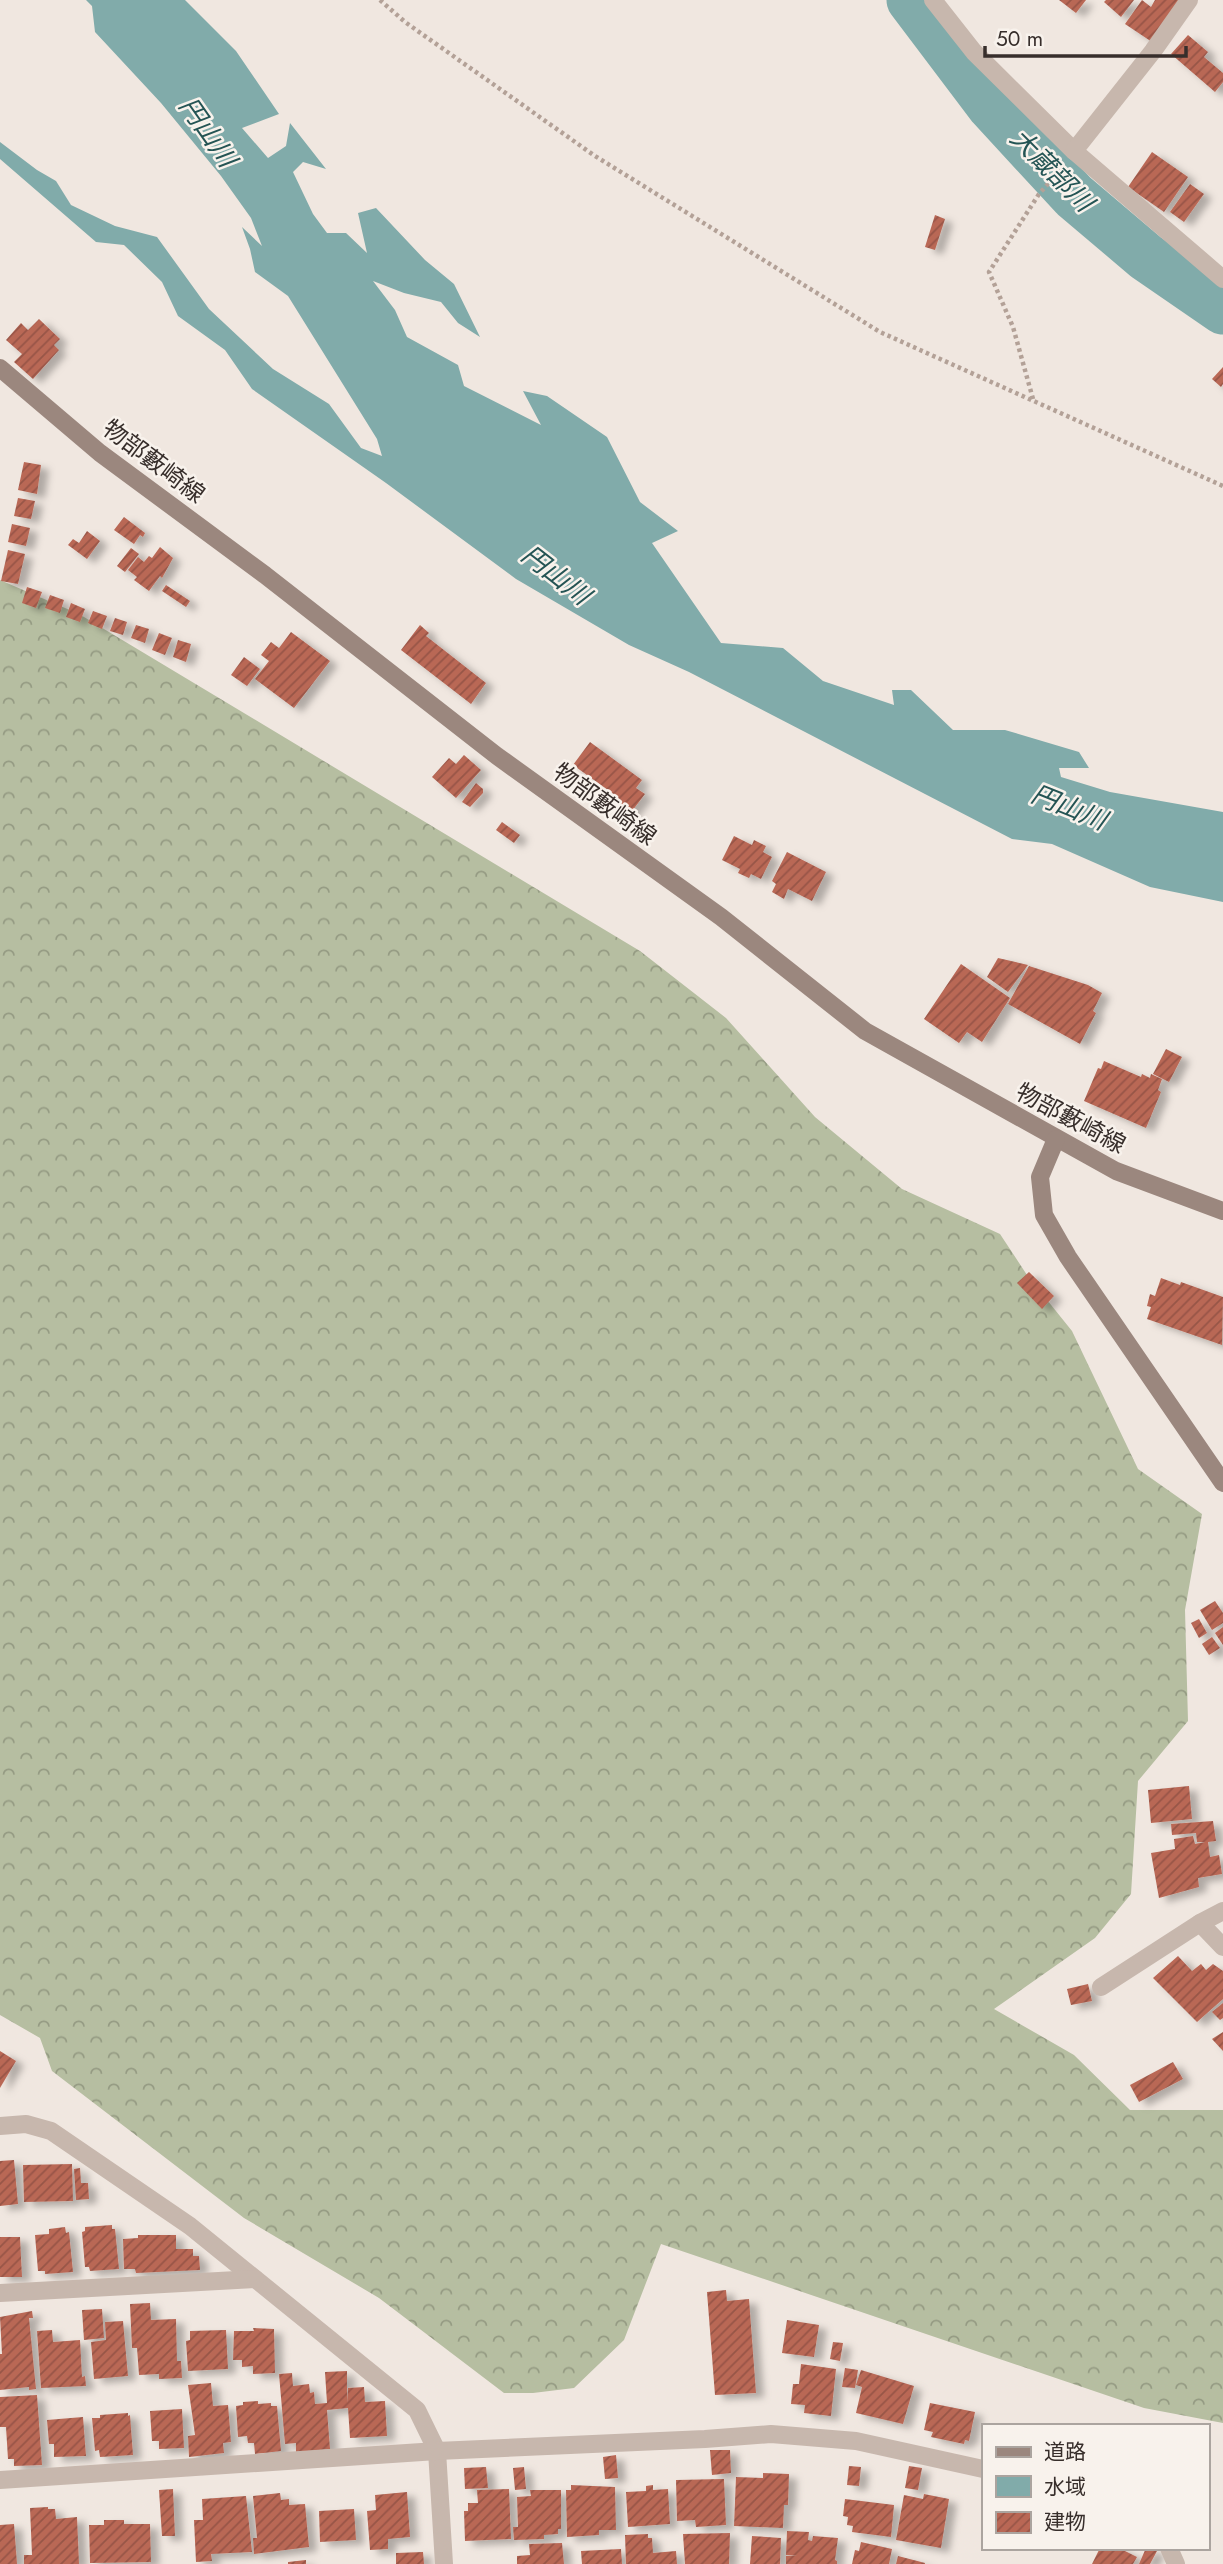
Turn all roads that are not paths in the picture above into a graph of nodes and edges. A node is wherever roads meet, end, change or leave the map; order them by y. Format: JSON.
{"nodes":[{"id":1,"x":933,"y":0,"type":"edge"},
{"id":2,"x":1189,"y":0,"type":"edge"},
{"id":3,"x":1070,"y":157,"type":"junction"},
{"id":4,"x":1223,"y":279,"type":"edge"},
{"id":5,"x":0,"y":368,"type":"edge"},
{"id":6,"x":1056,"y":1139,"type":"junction"},
{"id":7,"x":1223,"y":1211,"type":"edge"},
{"id":8,"x":1223,"y":1483,"type":"edge"},
{"id":9,"x":1223,"y":1911,"type":"edge"},
{"id":10,"x":1200,"y":1923,"type":"junction"},
{"id":11,"x":1223,"y":1947,"type":"edge"},
{"id":12,"x":1101,"y":1987,"type":"dead end"},
{"id":13,"x":0,"y":2126,"type":"edge"},
{"id":14,"x":254,"y":2279,"type":"junction"},
{"id":15,"x":0,"y":2293,"type":"edge"},
{"id":16,"x":437,"y":2451,"type":"junction"},
{"id":17,"x":982,"y":2469,"type":"edge"},
{"id":18,"x":0,"y":2480,"type":"edge"},
{"id":19,"x":444,"y":2564,"type":"edge"}],
"edges":[{"from":1,"to":3,"type":"street"},
{"from":2,"to":3,"type":"street"},
{"from":3,"to":4,"type":"street"},
{"from":5,"to":6,"type":"main road","name":"物部藪崎線"},
{"from":6,"to":7,"type":"main road","name":"物部藪崎線"},
{"from":6,"to":8,"type":"main road"},
{"from":9,"to":10,"type":"street"},
{"from":10,"to":11,"type":"street"},
{"from":10,"to":12,"type":"street"},
{"from":13,"to":14,"type":"street"},
{"from":14,"to":15,"type":"street"},
{"from":14,"to":16,"type":"street"},
{"from":16,"to":17,"type":"street"},
{"from":16,"to":18,"type":"street"},
{"from":16,"to":19,"type":"street"}]}
